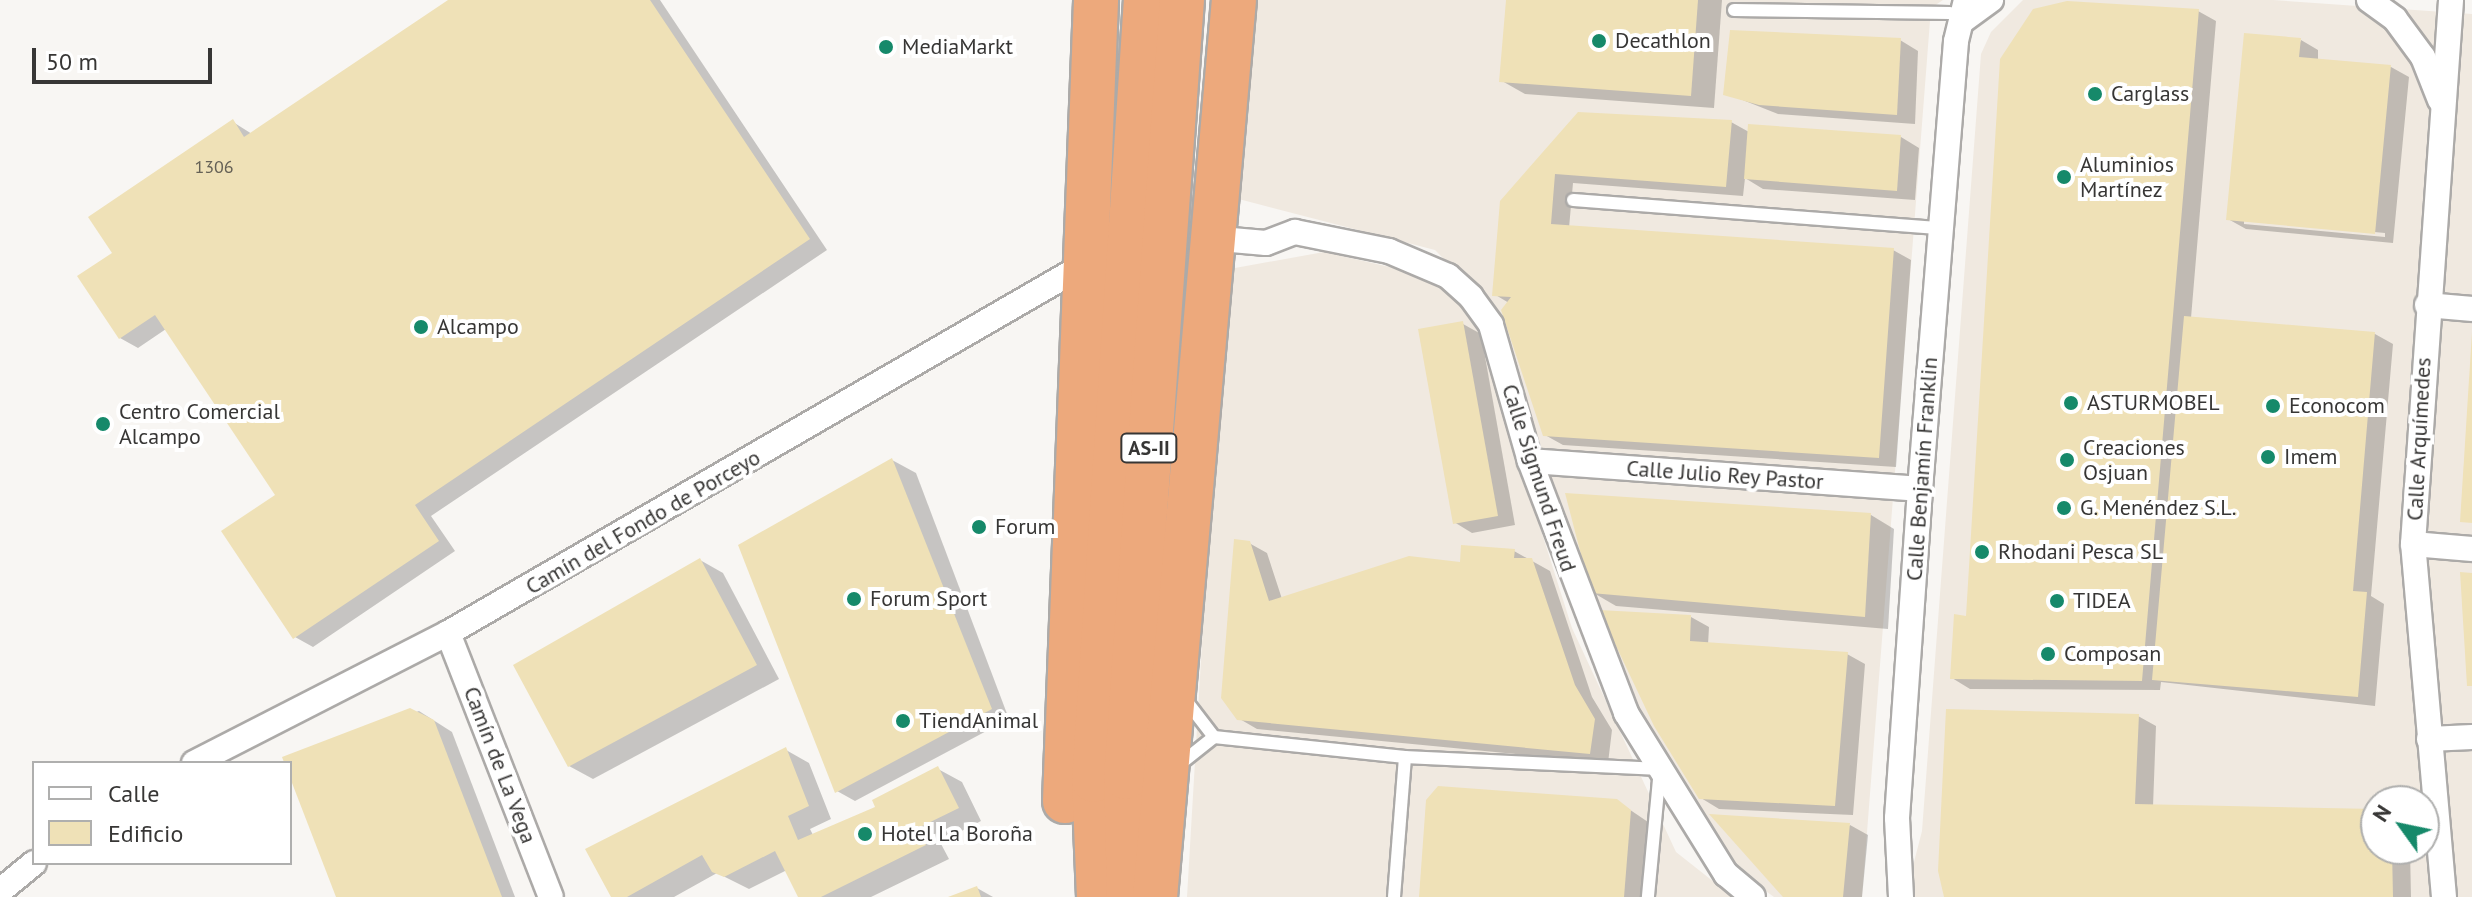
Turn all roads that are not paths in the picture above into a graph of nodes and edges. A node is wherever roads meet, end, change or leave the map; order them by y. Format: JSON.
{"nodes":[{"id":1,"x":1096,"y":0,"type":"edge"},
{"id":2,"x":1146,"y":0,"type":"edge"},
{"id":3,"x":1182,"y":0,"type":"edge"},
{"id":4,"x":1234,"y":0,"type":"edge"},
{"id":5,"x":1991,"y":0,"type":"edge"},
{"id":6,"x":2369,"y":0,"type":"edge"},
{"id":7,"x":2451,"y":0,"type":"edge"},
{"id":8,"x":1734,"y":10,"type":"dead end"},
{"id":9,"x":1955,"y":12,"type":"edge"},
{"id":10,"x":2443,"y":107,"type":"junction"},
{"id":11,"x":1573,"y":200,"type":"dead end"},
{"id":12,"x":1941,"y":228,"type":"junction"},
{"id":13,"x":1209,"y":238,"type":"junction"},
{"id":14,"x":1084,"y":265,"type":"junction"},
{"id":15,"x":2427,"y":305,"type":"junction"},
{"id":16,"x":2472,"y":309,"type":"edge"},
{"id":17,"x":1530,"y":461,"type":"junction"},
{"id":18,"x":1920,"y":489,"type":"junction"},
{"id":19,"x":2413,"y":544,"type":"junction"},
{"id":20,"x":2472,"y":549,"type":"edge"},
{"id":21,"x":448,"y":633,"type":"junction"},
{"id":22,"x":1173,"y":682,"type":"junction"},
{"id":23,"x":1214,"y":737,"type":"junction"},
{"id":24,"x":2472,"y":737,"type":"edge"},
{"id":25,"x":2429,"y":739,"type":"junction"},
{"id":26,"x":1405,"y":757,"type":"junction"},
{"id":27,"x":198,"y":761,"type":"edge"},
{"id":28,"x":1660,"y":769,"type":"junction"},
{"id":29,"x":1164,"y":788,"type":"junction"},
{"id":30,"x":32,"y":865,"type":"edge"},
{"id":31,"x":0,"y":891,"type":"edge"},
{"id":32,"x":2441,"y":891,"type":"edge"},
{"id":33,"x":551,"y":897,"type":"edge"},
{"id":34,"x":1074,"y":897,"type":"edge"},
{"id":35,"x":1099,"y":897,"type":"edge"},
{"id":36,"x":1129,"y":897,"type":"edge"},
{"id":37,"x":1155,"y":897,"type":"edge"},
{"id":38,"x":1394,"y":897,"type":"edge"},
{"id":39,"x":1648,"y":897,"type":"edge"},
{"id":40,"x":1753,"y":897,"type":"edge"},
{"id":41,"x":1901,"y":897,"type":"edge"}],
"edges":[{"from":1,"to":14,"type":"highway"},
{"from":2,"to":35,"type":"highway","number":"AS-II"},
{"from":3,"to":36,"type":"highway","number":"AS-II"},
{"from":4,"to":13,"type":"highway"},
{"from":5,"to":9,"type":"street"},
{"from":6,"to":10,"type":"street"},
{"from":7,"to":10,"type":"street","name":"Calle Arquímedes"},
{"from":8,"to":9,"type":"lane"},
{"from":9,"to":12,"type":"street","name":"Calle Benjamín Franklin"},
{"from":10,"to":15,"type":"street","name":"Calle Arquímedes"},
{"from":11,"to":12,"type":"lane"},
{"from":12,"to":18,"type":"street","name":"Calle Benjamín Franklin"},
{"from":13,"to":17,"type":"street","name":"Calle Sigmund Freud"},
{"from":13,"to":22,"type":"highway"},
{"from":14,"to":21,"type":"street","name":"Camín del Fondo de Porceyo"},
{"from":14,"to":34,"type":"highway"},
{"from":15,"to":16,"type":"street"},
{"from":15,"to":19,"type":"street","name":"Calle Arquímedes"},
{"from":17,"to":18,"type":"street","name":"Calle Julio Rey Pastor"},
{"from":17,"to":28,"type":"street","name":"Calle Sigmund Freud"},
{"from":18,"to":41,"type":"street","name":"Calle Benjamín Franklin"},
{"from":19,"to":20,"type":"street"},
{"from":19,"to":25,"type":"street","name":"Calle Arquímedes"},
{"from":21,"to":27,"type":"street","name":"Camín del Fondo de Porceyo"},
{"from":21,"to":33,"type":"street","name":"Camín de La Vega"},
{"from":22,"to":23,"type":"lane"},
{"from":22,"to":29,"type":"highway"},
{"from":23,"to":26,"type":"lane"},
{"from":23,"to":29,"type":"lane"},
{"from":24,"to":25,"type":"street"},
{"from":25,"to":32,"type":"street","name":"Calle Arquímedes"},
{"from":26,"to":28,"type":"lane"},
{"from":26,"to":38,"type":"lane"},
{"from":28,"to":39,"type":"lane"},
{"from":28,"to":40,"type":"street","name":"Calle Sigmund Freud"},
{"from":29,"to":37,"type":"highway"},
{"from":30,"to":31,"type":"street"}]}
